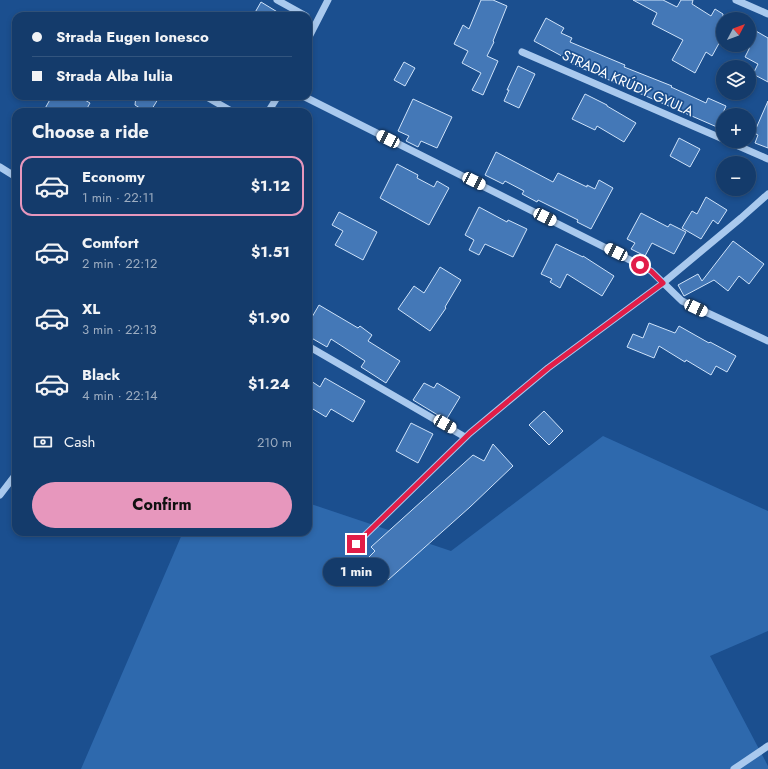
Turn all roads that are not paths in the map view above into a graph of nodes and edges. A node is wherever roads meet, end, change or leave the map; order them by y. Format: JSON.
{"nodes":[{"id":1,"x":277,"y":0,"type":"edge"},
{"id":2,"x":328,"y":0,"type":"edge"},
{"id":3,"x":736,"y":0,"type":"edge"},
{"id":4,"x":300,"y":12,"type":"edge"},
{"id":5,"x":768,"y":14,"type":"edge"},
{"id":6,"x":312,"y":19,"type":"edge"},
{"id":7,"x":317,"y":22,"type":"junction"},
{"id":8,"x":312,"y":31,"type":"edge"},
{"id":9,"x":522,"y":52,"type":"dead end"},
{"id":10,"x":212,"y":100,"type":"edge"},
{"id":11,"x":311,"y":100,"type":"edge"},
{"id":12,"x":226,"y":108,"type":"edge"},
{"id":13,"x":716,"y":136,"type":"edge"},
{"id":14,"x":743,"y":148,"type":"edge"},
{"id":15,"x":768,"y":159,"type":"edge"},
{"id":16,"x":0,"y":167,"type":"edge"},
{"id":17,"x":12,"y":174,"type":"edge"},
{"id":18,"x":768,"y":194,"type":"edge"},
{"id":19,"x":663,"y":283,"type":"junction"},
{"id":20,"x":768,"y":342,"type":"edge"},
{"id":21,"x":312,"y":348,"type":"edge"},
{"id":22,"x":466,"y":437,"type":"junction"},
{"id":23,"x":12,"y":479,"type":"edge"},
{"id":24,"x":0,"y":495,"type":"edge"},
{"id":25,"x":356,"y":544,"type":"dead end"},
{"id":26,"x":768,"y":747,"type":"edge"},
{"id":27,"x":734,"y":769,"type":"edge"}],
"edges":[{"from":1,"to":4,"type":"street"},
{"from":2,"to":7,"type":"street"},
{"from":3,"to":5,"type":"street"},
{"from":6,"to":7,"type":"street"},
{"from":7,"to":8,"type":"street"},
{"from":9,"to":13,"type":"street","name":"STRADA KRÚDY GYULA"},
{"from":10,"to":12,"type":"street"},
{"from":11,"to":19,"type":"street"},
{"from":14,"to":15,"type":"street"},
{"from":16,"to":17,"type":"street"},
{"from":18,"to":19,"type":"street"},
{"from":19,"to":20,"type":"street"},
{"from":19,"to":22,"type":"street"},
{"from":21,"to":22,"type":"street"},
{"from":22,"to":25,"type":"street"},
{"from":23,"to":24,"type":"street"},
{"from":26,"to":27,"type":"street"}]}
